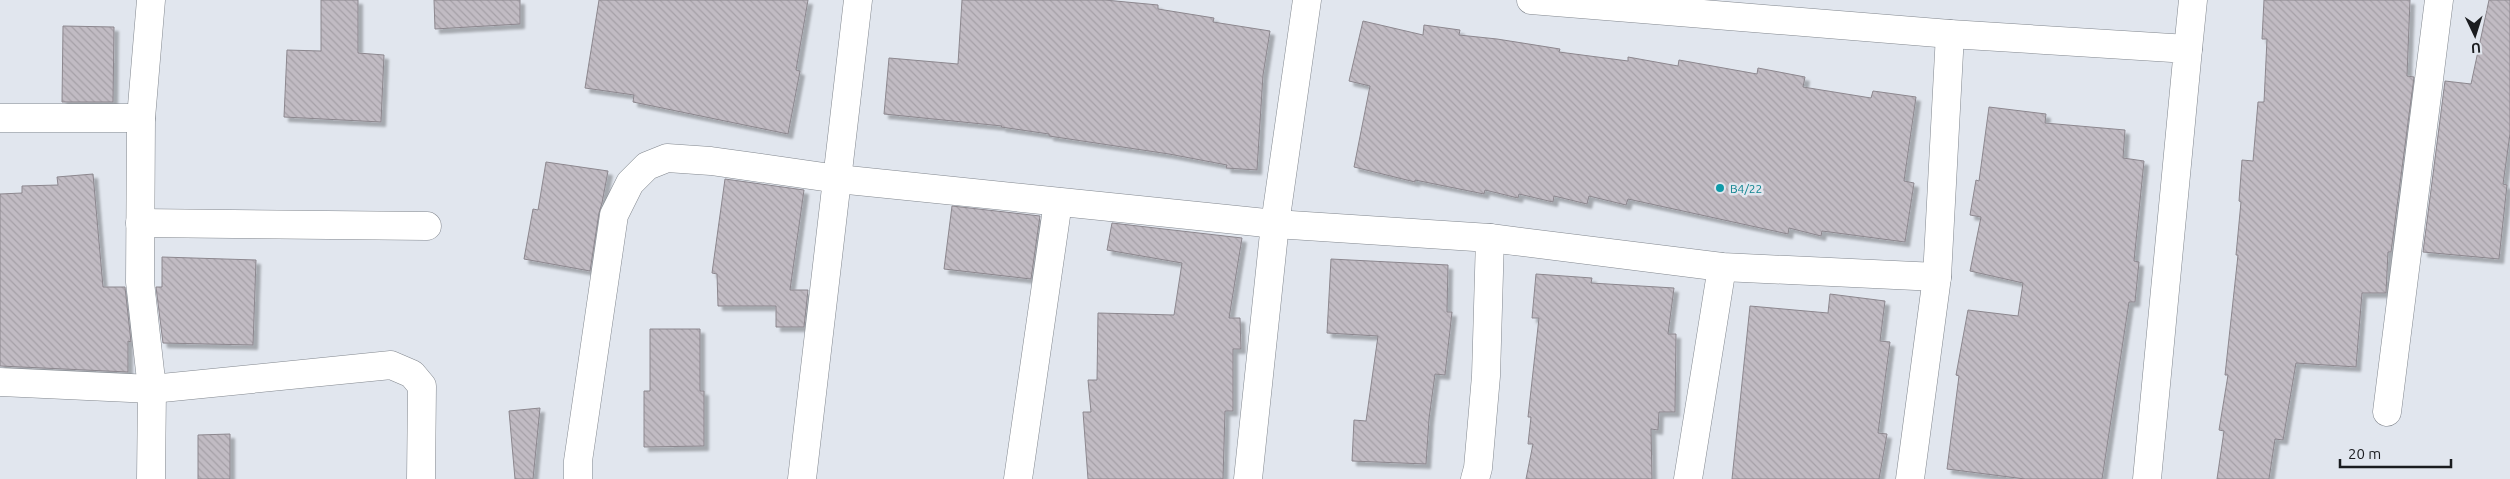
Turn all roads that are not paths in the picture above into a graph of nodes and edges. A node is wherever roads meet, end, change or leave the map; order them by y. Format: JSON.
{"nodes":[{"id":1,"x":151,"y":0,"type":"edge"},
{"id":2,"x":858,"y":0,"type":"edge"},
{"id":3,"x":1307,"y":0,"type":"edge"},
{"id":4,"x":2193,"y":0,"type":"edge"},
{"id":5,"x":2439,"y":0,"type":"edge"},
{"id":6,"x":1548,"y":1,"type":"edge"},
{"id":7,"x":1950,"y":34,"type":"junction"},
{"id":8,"x":2188,"y":49,"type":"junction"},
{"id":9,"x":0,"y":118,"type":"edge"},
{"id":10,"x":141,"y":118,"type":"junction"},
{"id":11,"x":838,"y":179,"type":"junction"},
{"id":12,"x":1058,"y":202,"type":"junction"},
{"id":13,"x":140,"y":223,"type":"junction"},
{"id":14,"x":1275,"y":224,"type":"junction"},
{"id":15,"x":427,"y":226,"type":"dead end"},
{"id":16,"x":1490,"y":238,"type":"junction"},
{"id":17,"x":1722,"y":267,"type":"junction"},
{"id":18,"x":1937,"y":277,"type":"junction"},
{"id":19,"x":0,"y":382,"type":"edge"},
{"id":20,"x":152,"y":390,"type":"junction"},
{"id":21,"x":2387,"y":412,"type":"dead end"},
{"id":22,"x":150,"y":479,"type":"edge"},
{"id":23,"x":421,"y":479,"type":"edge"},
{"id":24,"x":578,"y":479,"type":"edge"},
{"id":25,"x":802,"y":479,"type":"edge"},
{"id":26,"x":1018,"y":479,"type":"edge"},
{"id":27,"x":1248,"y":479,"type":"edge"},
{"id":28,"x":1475,"y":479,"type":"edge"},
{"id":29,"x":1688,"y":479,"type":"edge"},
{"id":30,"x":1910,"y":479,"type":"edge"},
{"id":31,"x":2148,"y":479,"type":"edge"}],
"edges":[{"from":1,"to":10,"type":"street"},
{"from":2,"to":11,"type":"street"},
{"from":3,"to":14,"type":"street"},
{"from":4,"to":8,"type":"street"},
{"from":5,"to":21,"type":"street"},
{"from":6,"to":7,"type":"street"},
{"from":7,"to":8,"type":"street"},
{"from":7,"to":18,"type":"street"},
{"from":8,"to":31,"type":"street"},
{"from":9,"to":10,"type":"street"},
{"from":10,"to":13,"type":"street"},
{"from":11,"to":12,"type":"street"},
{"from":11,"to":24,"type":"street"},
{"from":11,"to":25,"type":"street"},
{"from":12,"to":14,"type":"street"},
{"from":12,"to":26,"type":"street"},
{"from":13,"to":15,"type":"street"},
{"from":13,"to":20,"type":"street"},
{"from":14,"to":16,"type":"street"},
{"from":14,"to":27,"type":"street"},
{"from":16,"to":17,"type":"street"},
{"from":16,"to":28,"type":"street"},
{"from":17,"to":18,"type":"street"},
{"from":17,"to":29,"type":"street"},
{"from":18,"to":30,"type":"street"},
{"from":19,"to":20,"type":"street"},
{"from":20,"to":22,"type":"street"},
{"from":20,"to":23,"type":"street"}]}
